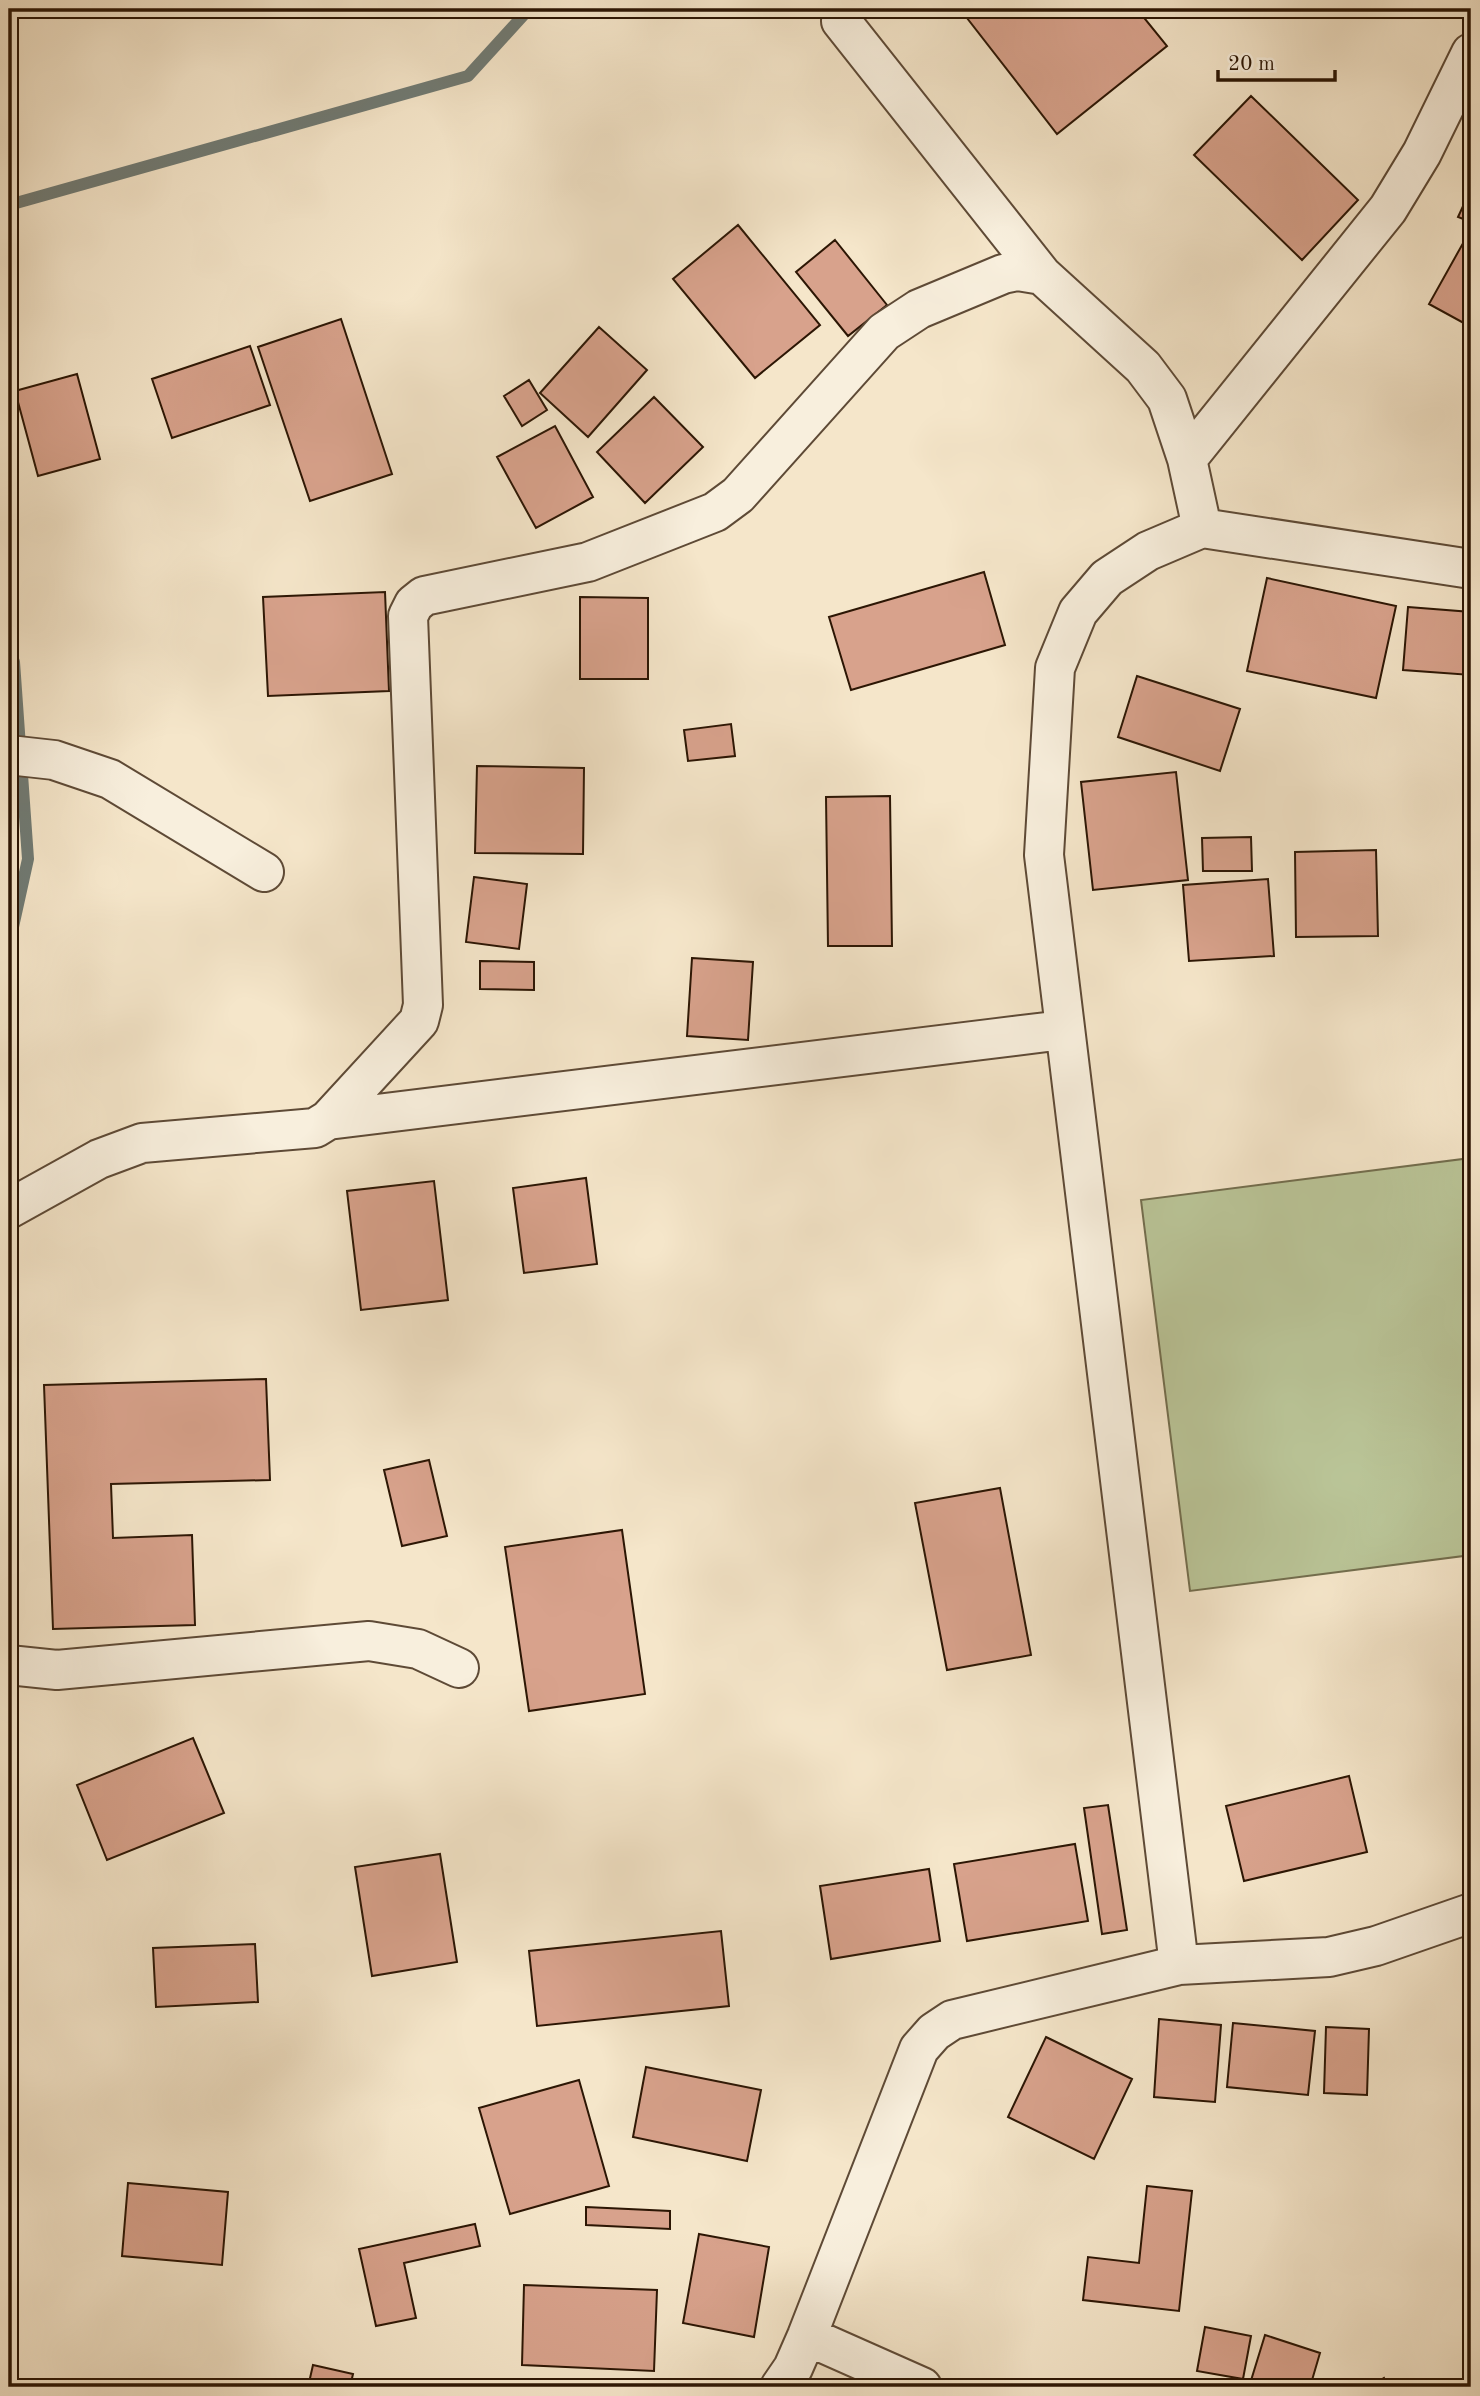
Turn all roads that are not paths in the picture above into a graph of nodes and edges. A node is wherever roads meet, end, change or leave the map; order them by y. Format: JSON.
{"nodes":[{"id":1,"x":842,"y":9,"type":"edge"},
{"id":2,"x":1471,"y":53,"type":"edge"},
{"id":3,"x":1042,"y":275,"type":"junction"},
{"id":4,"x":1187,"y":459,"type":"junction"},
{"id":5,"x":1202,"y":528,"type":"junction"},
{"id":6,"x":1471,"y":569,"type":"edge"},
{"id":7,"x":9,"y":755,"type":"edge"},
{"id":8,"x":264,"y":872,"type":"dead end"},
{"id":9,"x":1063,"y":1030,"type":"junction"},
{"id":10,"x":328,"y":1120,"type":"junction"},
{"id":11,"x":9,"y":1209,"type":"edge"},
{"id":12,"x":9,"y":1665,"type":"edge"},
{"id":13,"x":459,"y":1668,"type":"dead end"},
{"id":14,"x":1471,"y":1913,"type":"edge"},
{"id":15,"x":1179,"y":1965,"type":"junction"},
{"id":16,"x":807,"y":2336,"type":"junction"},
{"id":17,"x":780,"y":2387,"type":"edge"},
{"id":18,"x":922,"y":2387,"type":"edge"}],
"edges":[{"from":1,"to":3,"type":"street"},
{"from":2,"to":4,"type":"street"},
{"from":3,"to":4,"type":"street"},
{"from":3,"to":10,"type":"street"},
{"from":4,"to":5,"type":"street"},
{"from":5,"to":6,"type":"street"},
{"from":5,"to":9,"type":"street"},
{"from":7,"to":8,"type":"street"},
{"from":9,"to":10,"type":"street"},
{"from":9,"to":15,"type":"street"},
{"from":10,"to":11,"type":"street"},
{"from":12,"to":13,"type":"street"},
{"from":14,"to":15,"type":"street"},
{"from":15,"to":16,"type":"street"},
{"from":16,"to":17,"type":"street"},
{"from":16,"to":18,"type":"street"}]}
